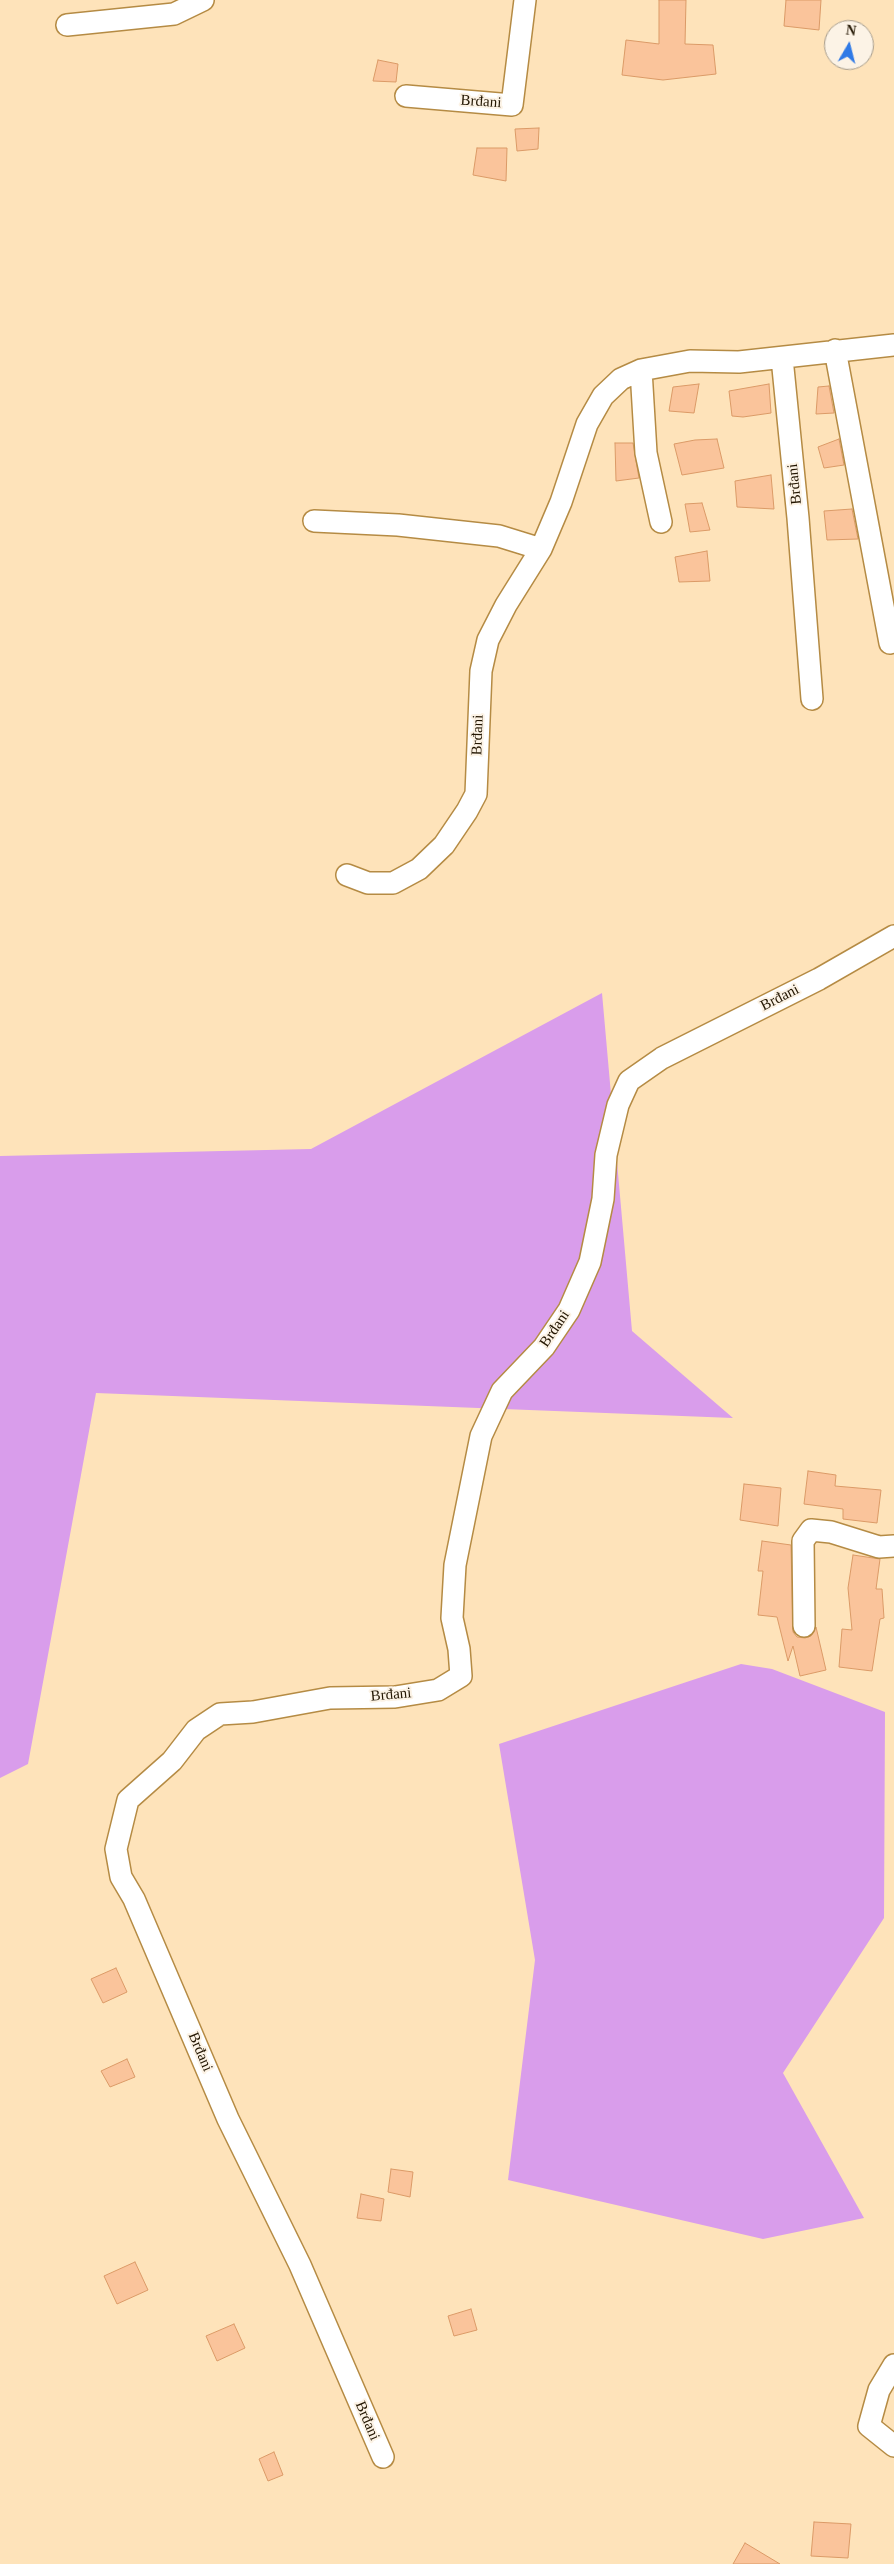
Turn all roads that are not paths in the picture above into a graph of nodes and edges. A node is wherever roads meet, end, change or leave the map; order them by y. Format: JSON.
{"nodes":[{"id":1,"x":203,"y":0,"type":"edge"},
{"id":2,"x":524,"y":0,"type":"edge"},
{"id":3,"x":67,"y":25,"type":"dead end"},
{"id":4,"x":406,"y":96,"type":"dead end"},
{"id":5,"x":894,"y":345,"type":"edge"},
{"id":6,"x":835,"y":350,"type":"junction"},
{"id":7,"x":782,"y":358,"type":"junction"},
{"id":8,"x":641,"y":370,"type":"junction"},
{"id":9,"x":314,"y":521,"type":"dead end"},
{"id":10,"x":661,"y":522,"type":"dead end"},
{"id":11,"x":541,"y":549,"type":"junction"},
{"id":12,"x":890,"y":643,"type":"dead end"},
{"id":13,"x":812,"y":699,"type":"dead end"},
{"id":14,"x":346,"y":875,"type":"dead end"},
{"id":15,"x":894,"y":936,"type":"edge"},
{"id":16,"x":894,"y":1546,"type":"edge"},
{"id":17,"x":804,"y":1626,"type":"dead end"},
{"id":18,"x":894,"y":2366,"type":"edge"},
{"id":19,"x":894,"y":2446,"type":"edge"},
{"id":20,"x":383,"y":2457,"type":"dead end"}],
"edges":[{"from":1,"to":3,"type":"street"},
{"from":2,"to":4,"type":"street","name":"Brđani"},
{"from":5,"to":6,"type":"street","name":"Brđani"},
{"from":6,"to":7,"type":"street","name":"Brđani"},
{"from":6,"to":12,"type":"street"},
{"from":7,"to":8,"type":"street","name":"Brđani"},
{"from":7,"to":13,"type":"street","name":"Brđani"},
{"from":8,"to":10,"type":"street"},
{"from":8,"to":11,"type":"street","name":"Brđani"},
{"from":9,"to":11,"type":"street"},
{"from":11,"to":14,"type":"street","name":"Brđani"},
{"from":15,"to":20,"type":"street","name":"Brđani"},
{"from":16,"to":17,"type":"street"},
{"from":18,"to":19,"type":"street"}]}
